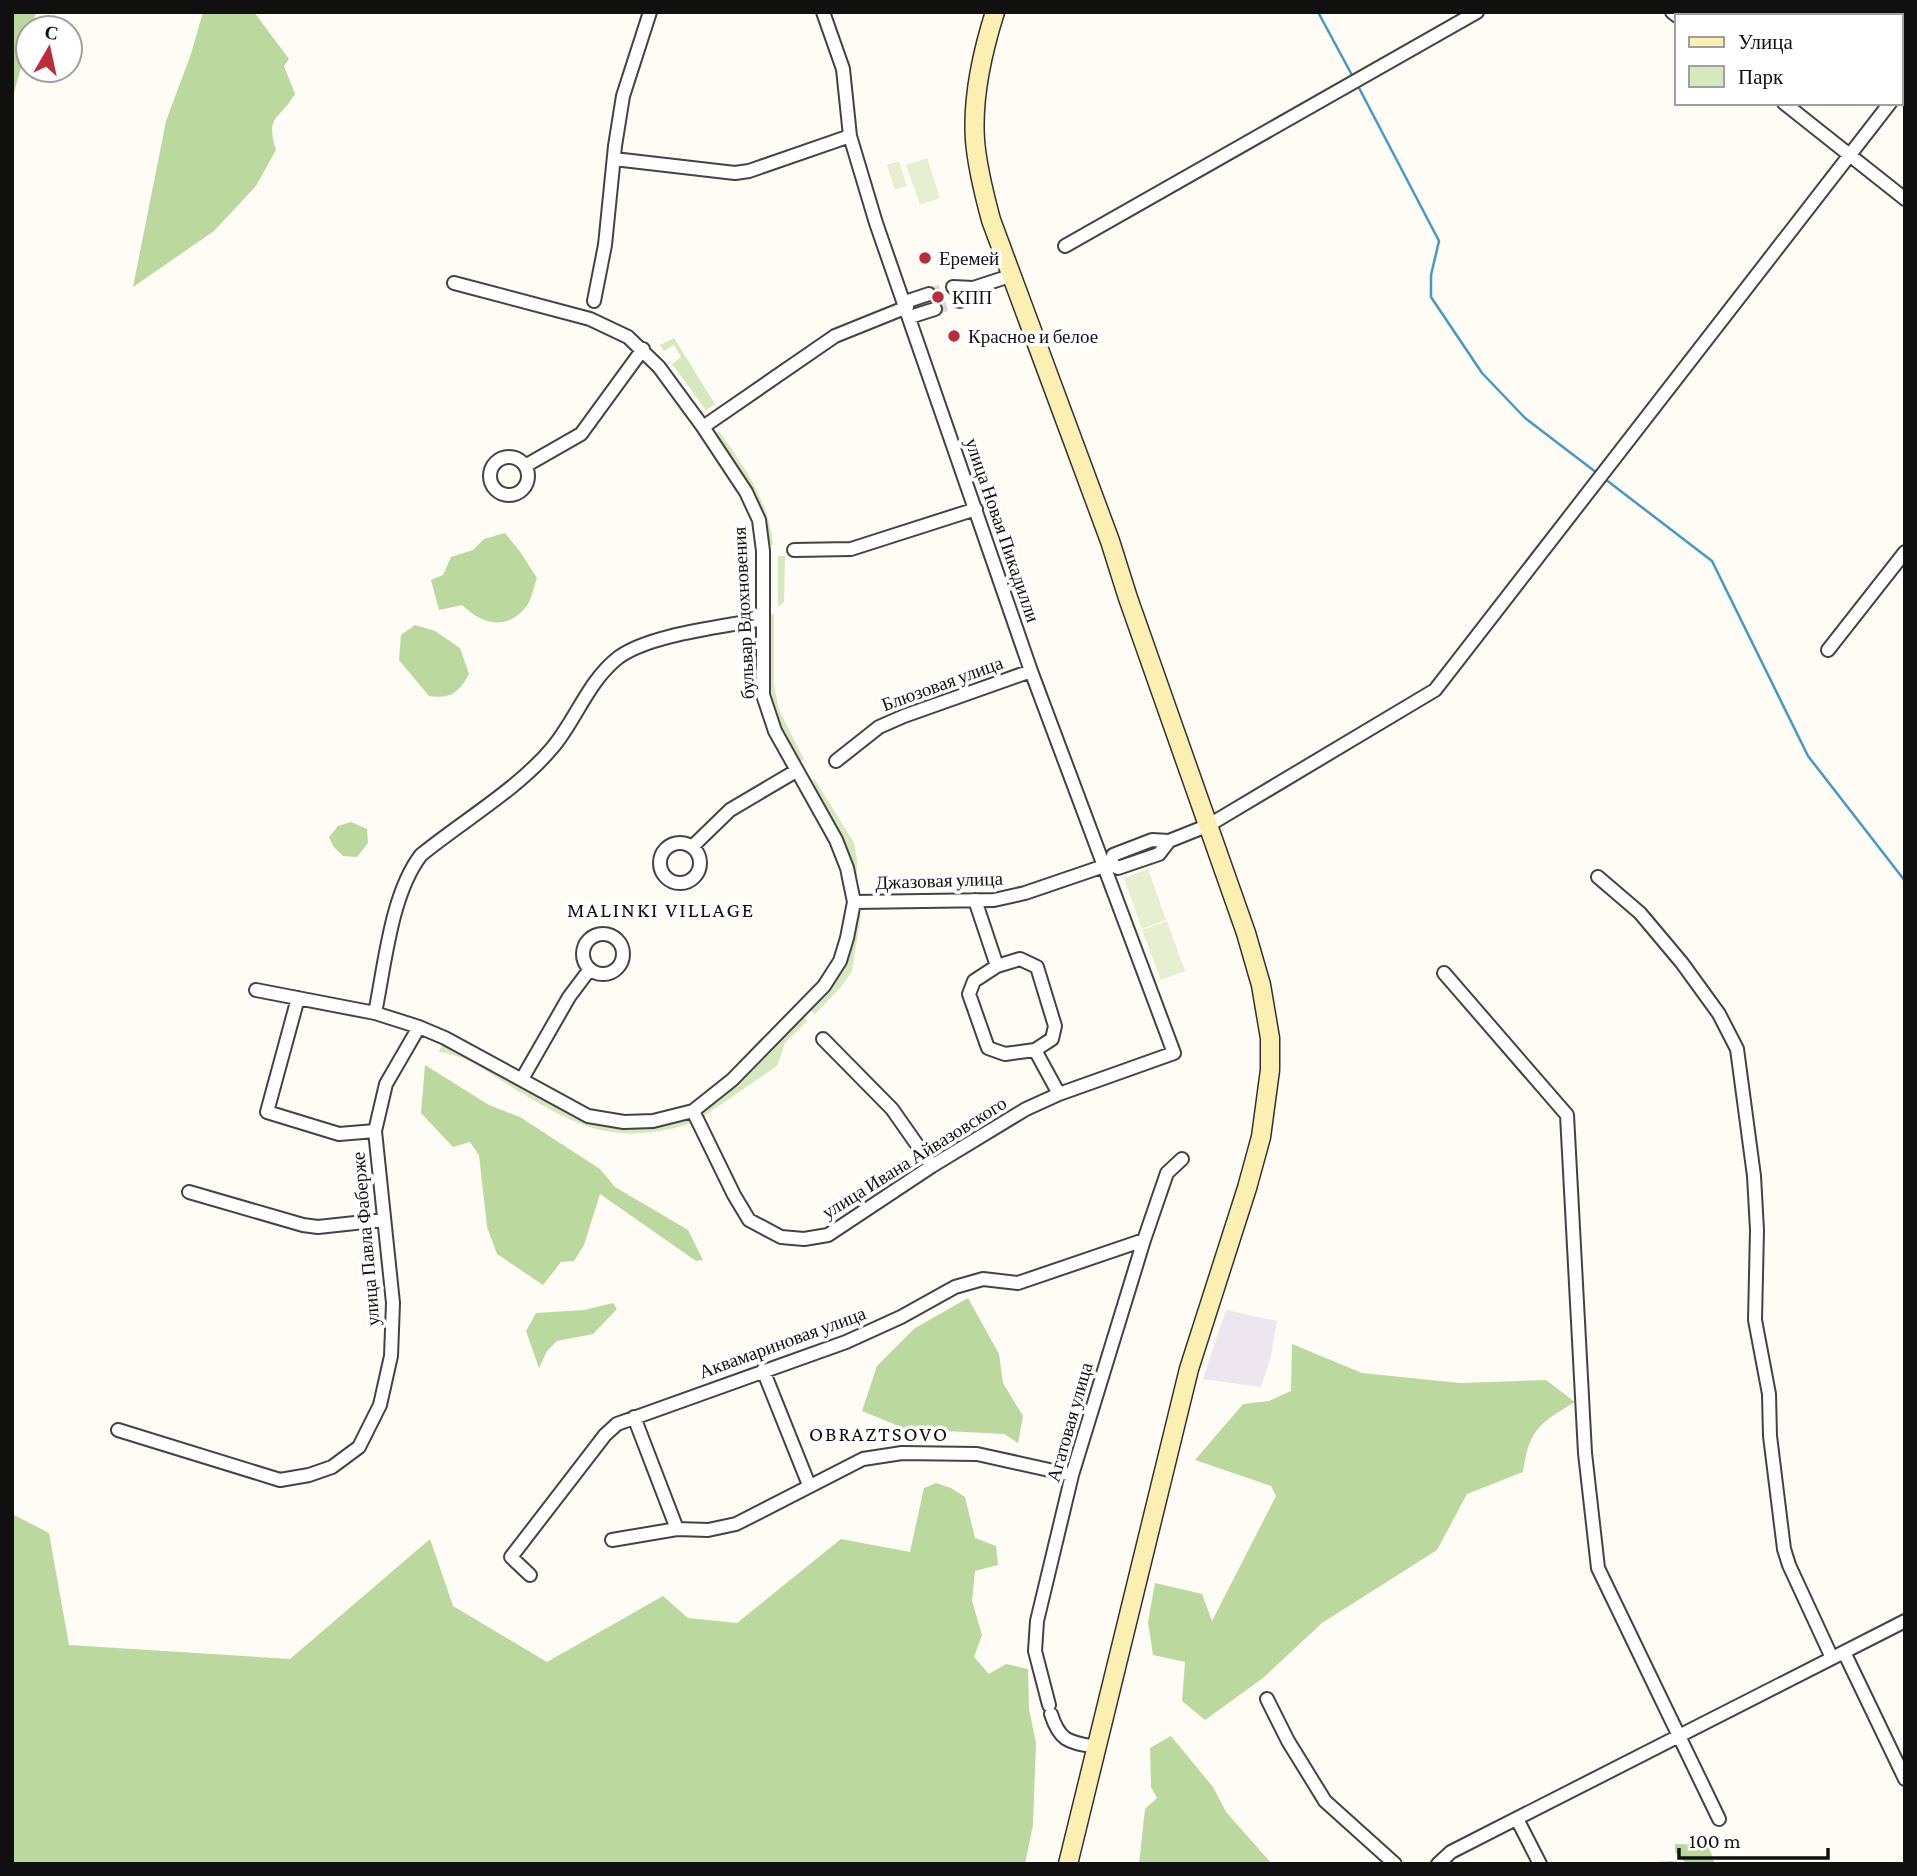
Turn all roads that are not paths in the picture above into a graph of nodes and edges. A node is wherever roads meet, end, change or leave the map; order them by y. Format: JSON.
{"nodes":[{"id":1,"x":650,"y":12,"type":"edge"},
{"id":2,"x":823,"y":12,"type":"edge"},
{"id":3,"x":995,"y":12,"type":"edge"},
{"id":4,"x":1477,"y":12,"type":"edge"},
{"id":5,"x":1786,"y":105,"type":"edge"},
{"id":6,"x":1888,"y":105,"type":"edge"},
{"id":7,"x":850,"y":136,"type":"junction"},
{"id":8,"x":1849,"y":156,"type":"junction"},
{"id":9,"x":614,"y":159,"type":"junction"},
{"id":10,"x":1905,"y":199,"type":"edge"},
{"id":11,"x":1065,"y":246,"type":"dead end"},
{"id":12,"x":1010,"y":276,"type":"junction"},
{"id":13,"x":454,"y":283,"type":"dead end"},
{"id":14,"x":953,"y":287,"type":"tunnel mouth"},
{"id":15,"x":973,"y":288,"type":"junction"},
{"id":16,"x":929,"y":294,"type":"tunnel mouth"},
{"id":17,"x":594,"y":301,"type":"dead end"},
{"id":18,"x":960,"y":301,"type":"tunnel mouth"},
{"id":19,"x":907,"y":309,"type":"junction"},
{"id":20,"x":935,"y":309,"type":"tunnel mouth"},
{"id":21,"x":643,"y":349,"type":"junction"},
{"id":22,"x":703,"y":427,"type":"junction"},
{"id":23,"x":525,"y":466,"type":"dead end"},
{"id":24,"x":976,"y":509,"type":"junction"},
{"id":25,"x":794,"y":550,"type":"dead end"},
{"id":26,"x":1905,"y":552,"type":"edge"},
{"id":27,"x":762,"y":619,"type":"junction"},
{"id":28,"x":1828,"y":650,"type":"dead end"},
{"id":29,"x":1031,"y":671,"type":"junction"},
{"id":30,"x":836,"y":761,"type":"dead end"},
{"id":31,"x":796,"y":771,"type":"junction"},
{"id":32,"x":1209,"y":825,"type":"junction"},
{"id":33,"x":692,"y":847,"type":"dead end"},
{"id":34,"x":1108,"y":864,"type":"junction"},
{"id":35,"x":1598,"y":877,"type":"dead end"},
{"id":36,"x":975,"y":900,"type":"junction"},
{"id":37,"x":854,"y":902,"type":"junction"},
{"id":38,"x":997,"y":966,"type":"junction"},
{"id":39,"x":590,"y":969,"type":"dead end"},
{"id":40,"x":1444,"y":973,"type":"dead end"},
{"id":41,"x":256,"y":990,"type":"dead end"},
{"id":42,"x":298,"y":998,"type":"junction"},
{"id":43,"x":374,"y":1013,"type":"junction"},
{"id":44,"x":419,"y":1027,"type":"junction"},
{"id":45,"x":823,"y":1039,"type":"dead end"},
{"id":46,"x":1035,"y":1050,"type":"junction"},
{"id":47,"x":1174,"y":1053,"type":"joint"},
{"id":48,"x":522,"y":1079,"type":"junction"},
{"id":49,"x":1059,"y":1094,"type":"junction"},
{"id":50,"x":693,"y":1111,"type":"junction"},
{"id":51,"x":375,"y":1131,"type":"junction"},
{"id":52,"x":1182,"y":1158,"type":"dead end"},
{"id":53,"x":932,"y":1166,"type":"junction"},
{"id":54,"x":189,"y":1192,"type":"dead end"},
{"id":55,"x":383,"y":1220,"type":"junction"},
{"id":56,"x":1143,"y":1240,"type":"junction"},
{"id":57,"x":763,"y":1370,"type":"junction"},
{"id":58,"x":634,"y":1417,"type":"junction"},
{"id":59,"x":118,"y":1430,"type":"dead end"},
{"id":60,"x":1072,"y":1475,"type":"junction"},
{"id":61,"x":809,"y":1485,"type":"junction"},
{"id":62,"x":677,"y":1529,"type":"junction"},
{"id":63,"x":612,"y":1540,"type":"dead end"},
{"id":64,"x":530,"y":1575,"type":"dead end"},
{"id":65,"x":1905,"y":1621,"type":"edge"},
{"id":66,"x":1838,"y":1655,"type":"junction"},
{"id":67,"x":1267,"y":1699,"type":"dead end"},
{"id":68,"x":1679,"y":1737,"type":"junction"},
{"id":69,"x":1096,"y":1747,"type":"junction"},
{"id":70,"x":1905,"y":1779,"type":"edge"},
{"id":71,"x":1517,"y":1819,"type":"junction"},
{"id":72,"x":1718,"y":1819,"type":"dead end"},
{"id":73,"x":1068,"y":1864,"type":"edge"},
{"id":74,"x":1395,"y":1864,"type":"edge"},
{"id":75,"x":1438,"y":1864,"type":"edge"},
{"id":76,"x":1540,"y":1864,"type":"edge"}],
"edges":[{"from":1,"to":9,"type":"street"},
{"from":2,"to":7,"type":"street","name":"улица Новая Пикадилли"},
{"from":3,"to":12,"type":"street"},
{"from":4,"to":11,"type":"street"},
{"from":5,"to":8,"type":"street"},
{"from":6,"to":8,"type":"street"},
{"from":7,"to":9,"type":"street"},
{"from":7,"to":19,"type":"street","name":"улица Новая Пикадилли"},
{"from":8,"to":10,"type":"street"},
{"from":8,"to":32,"type":"street"},
{"from":9,"to":17,"type":"street"},
{"from":12,"to":15,"type":"street"},
{"from":12,"to":32,"type":"street"},
{"from":13,"to":21,"type":"street","name":"бульвар Вдохновения"},
{"from":14,"to":15,"type":"street"},
{"from":15,"to":18,"type":"street"},
{"from":16,"to":19,"type":"street"},
{"from":19,"to":20,"type":"street"},
{"from":19,"to":22,"type":"street"},
{"from":19,"to":24,"type":"street","name":"улица Новая Пикадилли"},
{"from":21,"to":22,"type":"street","name":"бульвар Вдохновения"},
{"from":21,"to":23,"type":"street"},
{"from":22,"to":27,"type":"street","name":"бульвар Вдохновения"},
{"from":24,"to":25,"type":"street"},
{"from":24,"to":29,"type":"street","name":"улица Новая Пикадилли"},
{"from":26,"to":28,"type":"street"},
{"from":27,"to":31,"type":"street","name":"бульвар Вдохновения"},
{"from":27,"to":43,"type":"street"},
{"from":29,"to":30,"type":"street","name":"Блюзовая улица"},
{"from":29,"to":34,"type":"street","name":"улица Новая Пикадилли"},
{"from":31,"to":33,"type":"street"},
{"from":31,"to":37,"type":"street","name":"бульвар Вдохновения"},
{"from":32,"to":34,"type":"street","name":"Джазовая улица"},
{"from":32,"to":69,"type":"street"},
{"from":34,"to":36,"type":"street","name":"Джазовая улица"},
{"from":34,"to":47,"type":"street","name":"улица Новая Пикадилли"},
{"from":35,"to":66,"type":"street"},
{"from":36,"to":37,"type":"street","name":"Джазовая улица"},
{"from":36,"to":38,"type":"street"},
{"from":37,"to":50,"type":"street","name":"бульвар Вдохновения"},
{"from":38,"to":46,"type":"street"},
{"from":38,"to":46,"type":"street"},
{"from":39,"to":48,"type":"street"},
{"from":40,"to":68,"type":"street"},
{"from":41,"to":42,"type":"street","name":"бульвар Вдохновения"},
{"from":42,"to":43,"type":"street","name":"бульвар Вдохновения"},
{"from":42,"to":51,"type":"street"},
{"from":43,"to":44,"type":"street","name":"бульвар Вдохновения"},
{"from":44,"to":48,"type":"street","name":"бульвар Вдохновения"},
{"from":44,"to":51,"type":"street","name":"улица Павла Фаберже"},
{"from":45,"to":53,"type":"street"},
{"from":46,"to":49,"type":"street"},
{"from":47,"to":49,"type":"street","name":"улица Ивана Айвазовского"},
{"from":48,"to":50,"type":"street","name":"бульвар Вдохновения"},
{"from":49,"to":53,"type":"street","name":"улица Ивана Айвазовского"},
{"from":50,"to":53,"type":"street","name":"улица Ивана Айвазовского"},
{"from":51,"to":55,"type":"street","name":"улица Павла Фаберже"},
{"from":52,"to":56,"type":"street","name":"Агатовая улица"},
{"from":54,"to":55,"type":"street"},
{"from":55,"to":59,"type":"street","name":"улица Павла Фаберже"},
{"from":56,"to":57,"type":"street","name":"Аквамариновая улица"},
{"from":56,"to":60,"type":"street","name":"Агатовая улица"},
{"from":57,"to":58,"type":"street","name":"Аквамариновая улица"},
{"from":57,"to":61,"type":"street"},
{"from":58,"to":62,"type":"street"},
{"from":58,"to":64,"type":"street","name":"Аквамариновая улица"},
{"from":60,"to":61,"type":"street"},
{"from":60,"to":69,"type":"street","name":"Агатовая улица"},
{"from":61,"to":62,"type":"street"},
{"from":62,"to":63,"type":"street"},
{"from":65,"to":66,"type":"street"},
{"from":66,"to":68,"type":"street"},
{"from":66,"to":70,"type":"street"},
{"from":67,"to":74,"type":"street"},
{"from":68,"to":71,"type":"street"},
{"from":68,"to":72,"type":"street"},
{"from":69,"to":73,"type":"street"},
{"from":71,"to":75,"type":"street"},
{"from":71,"to":76,"type":"street"}]}
